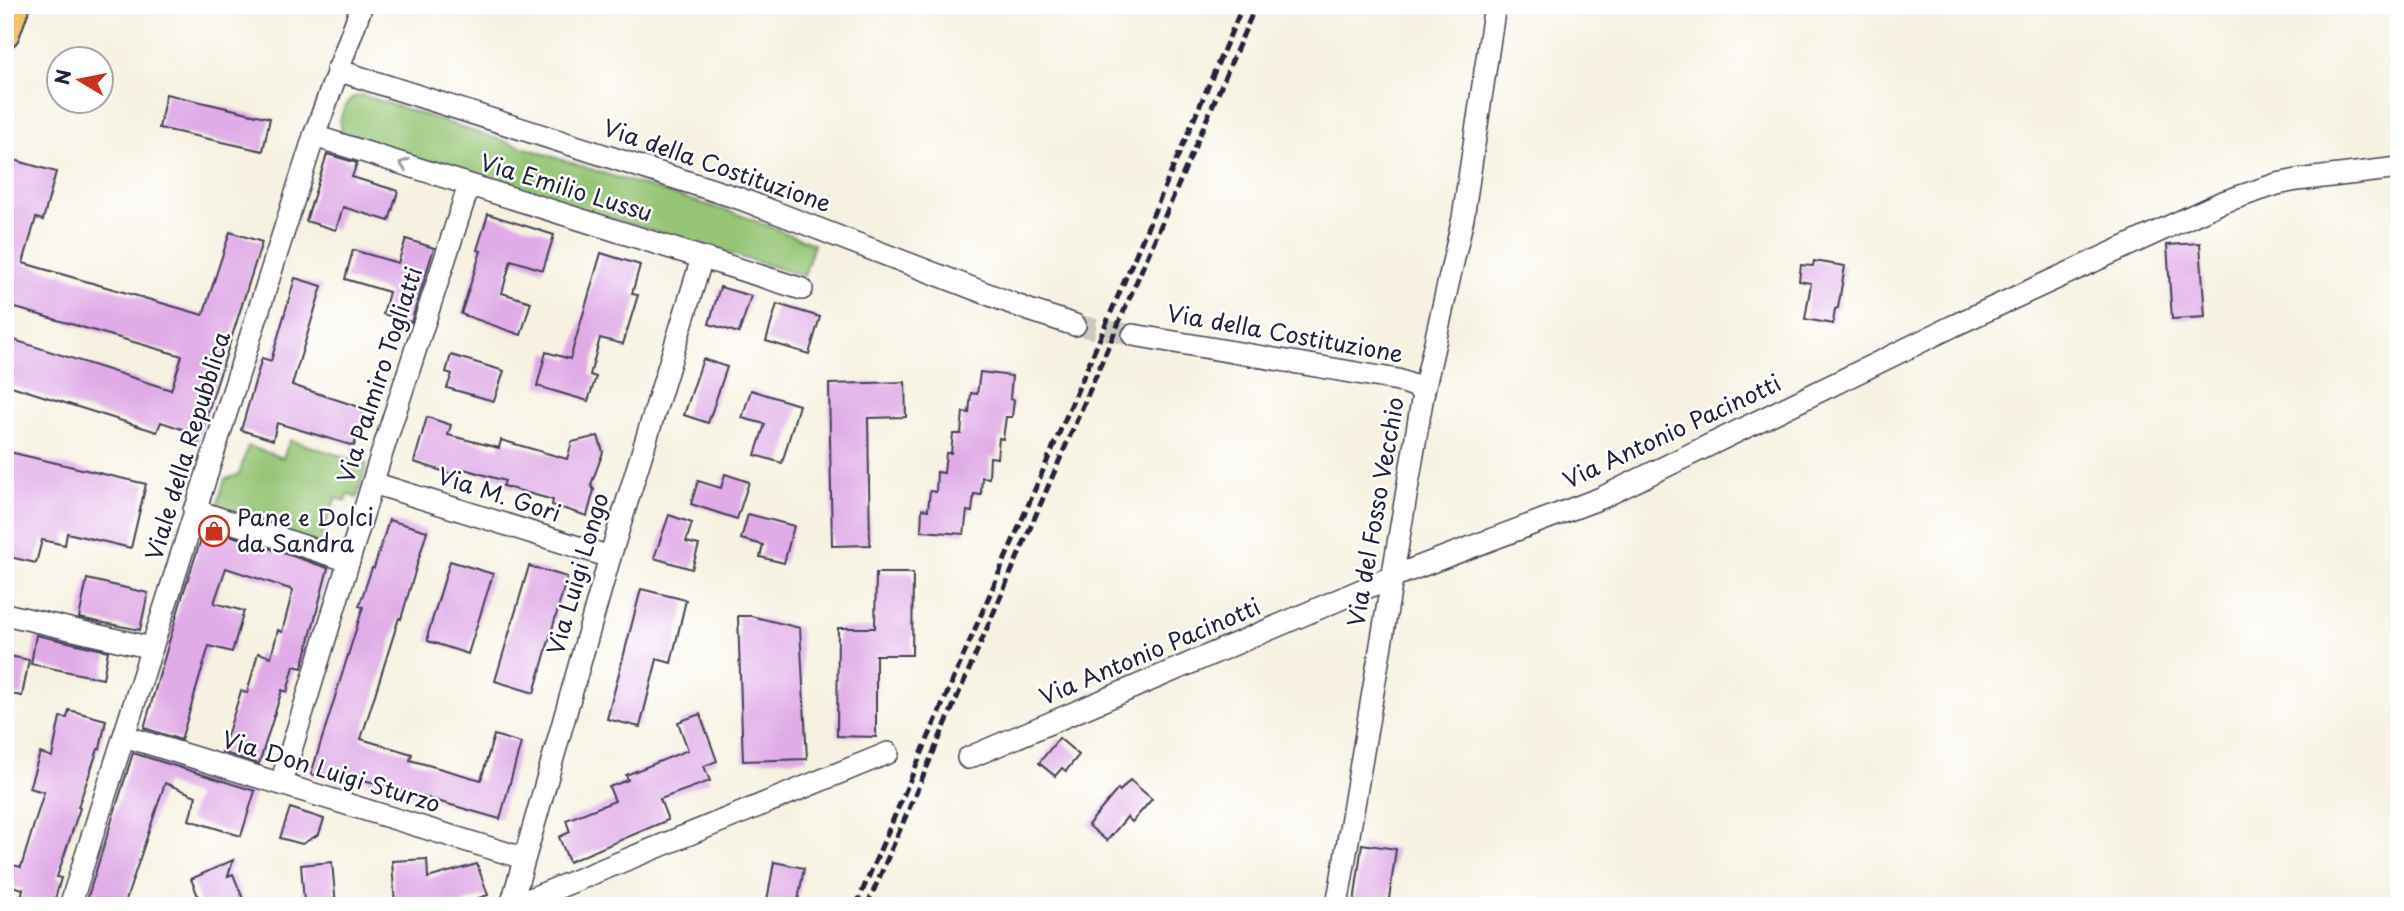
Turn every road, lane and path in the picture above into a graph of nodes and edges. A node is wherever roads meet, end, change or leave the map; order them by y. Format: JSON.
{"nodes":[{"id":1,"x":15,"y":5,"type":"edge"},
{"id":2,"x":362,"y":5,"type":"edge"},
{"id":3,"x":1495,"y":5,"type":"edge"},
{"id":4,"x":5,"y":33,"type":"edge"},
{"id":5,"x":337,"y":70,"type":"junction"},
{"id":6,"x":314,"y":136,"type":"junction"},
{"id":7,"x":2399,"y":168,"type":"edge"},
{"id":8,"x":469,"y":185,"type":"junction"},
{"id":9,"x":702,"y":258,"type":"junction"},
{"id":10,"x":803,"y":289,"type":"dead end"},
{"id":11,"x":1075,"y":325,"type":"tunnel mouth"},
{"id":12,"x":1133,"y":334,"type":"tunnel mouth"},
{"id":13,"x":1423,"y":395,"type":"junction"},
{"id":14,"x":373,"y":483,"type":"junction"},
{"id":15,"x":194,"y":510,"type":"junction"},
{"id":16,"x":610,"y":557,"type":"junction"},
{"id":17,"x":349,"y":561,"type":"junction"},
{"id":18,"x":1392,"y":577,"type":"junction"},
{"id":19,"x":5,"y":614,"type":"edge"},
{"id":20,"x":152,"y":648,"type":"junction"},
{"id":21,"x":124,"y":736,"type":"junction"},
{"id":22,"x":888,"y":753,"type":"dead end"},
{"id":23,"x":968,"y":758,"type":"dead end"},
{"id":24,"x":281,"y":783,"type":"junction"},
{"id":25,"x":523,"y":858,"type":"junction"},
{"id":26,"x":70,"y":906,"type":"edge"},
{"id":27,"x":512,"y":906,"type":"edge"},
{"id":28,"x":1337,"y":906,"type":"edge"}],
"edges":[{"from":1,"to":4,"type":"main road"},
{"from":2,"to":5,"type":"street","name":"Viale della Repubblica"},
{"from":3,"to":13,"type":"street","name":"Via del Fosso Vecchio"},
{"from":5,"to":6,"type":"street","name":"Viale della Repubblica"},
{"from":5,"to":11,"type":"street","name":"Via della Costituzione"},
{"from":8,"to":6,"type":"street","name":"Via Emilio Lussu","one_way":true},
{"from":6,"to":15,"type":"street","name":"Viale della Repubblica"},
{"from":7,"to":18,"type":"street","name":"Via Antonio Pacinotti"},
{"from":8,"to":9,"type":"street","name":"Via Emilio Lussu"},
{"from":8,"to":14,"type":"street","name":"Via Palmiro Togliatti"},
{"from":9,"to":10,"type":"street","name":"Via Emilio Lussu"},
{"from":9,"to":16,"type":"street","name":"Via Luigi Longo"},
{"from":12,"to":13,"type":"street","name":"Via della Costituzione"},
{"from":13,"to":18,"type":"street","name":"Via del Fosso Vecchio"},
{"from":14,"to":16,"type":"street","name":"Via M. Gori"},
{"from":14,"to":17,"type":"street","name":"Via Palmiro Togliatti"},
{"from":15,"to":17,"type":"street"},
{"from":15,"to":20,"type":"street","name":"Viale della Repubblica"},
{"from":16,"to":25,"type":"street","name":"Via Luigi Longo"},
{"from":17,"to":24,"type":"street","name":"Via Palmiro Togliatti"},
{"from":18,"to":23,"type":"street","name":"Via Antonio Pacinotti"},
{"from":18,"to":28,"type":"street","name":"Via del Fosso Vecchio"},
{"from":19,"to":20,"type":"street"},
{"from":20,"to":21,"type":"street","name":"Viale della Repubblica"},
{"from":21,"to":24,"type":"street","name":"Via Don Luigi Sturzo"},
{"from":21,"to":26,"type":"street","name":"Viale della Repubblica"},
{"from":22,"to":27,"type":"street"},
{"from":24,"to":25,"type":"street","name":"Via Don Luigi Sturzo"},
{"from":25,"to":27,"type":"street","name":"Via Luigi Longo"}]}
